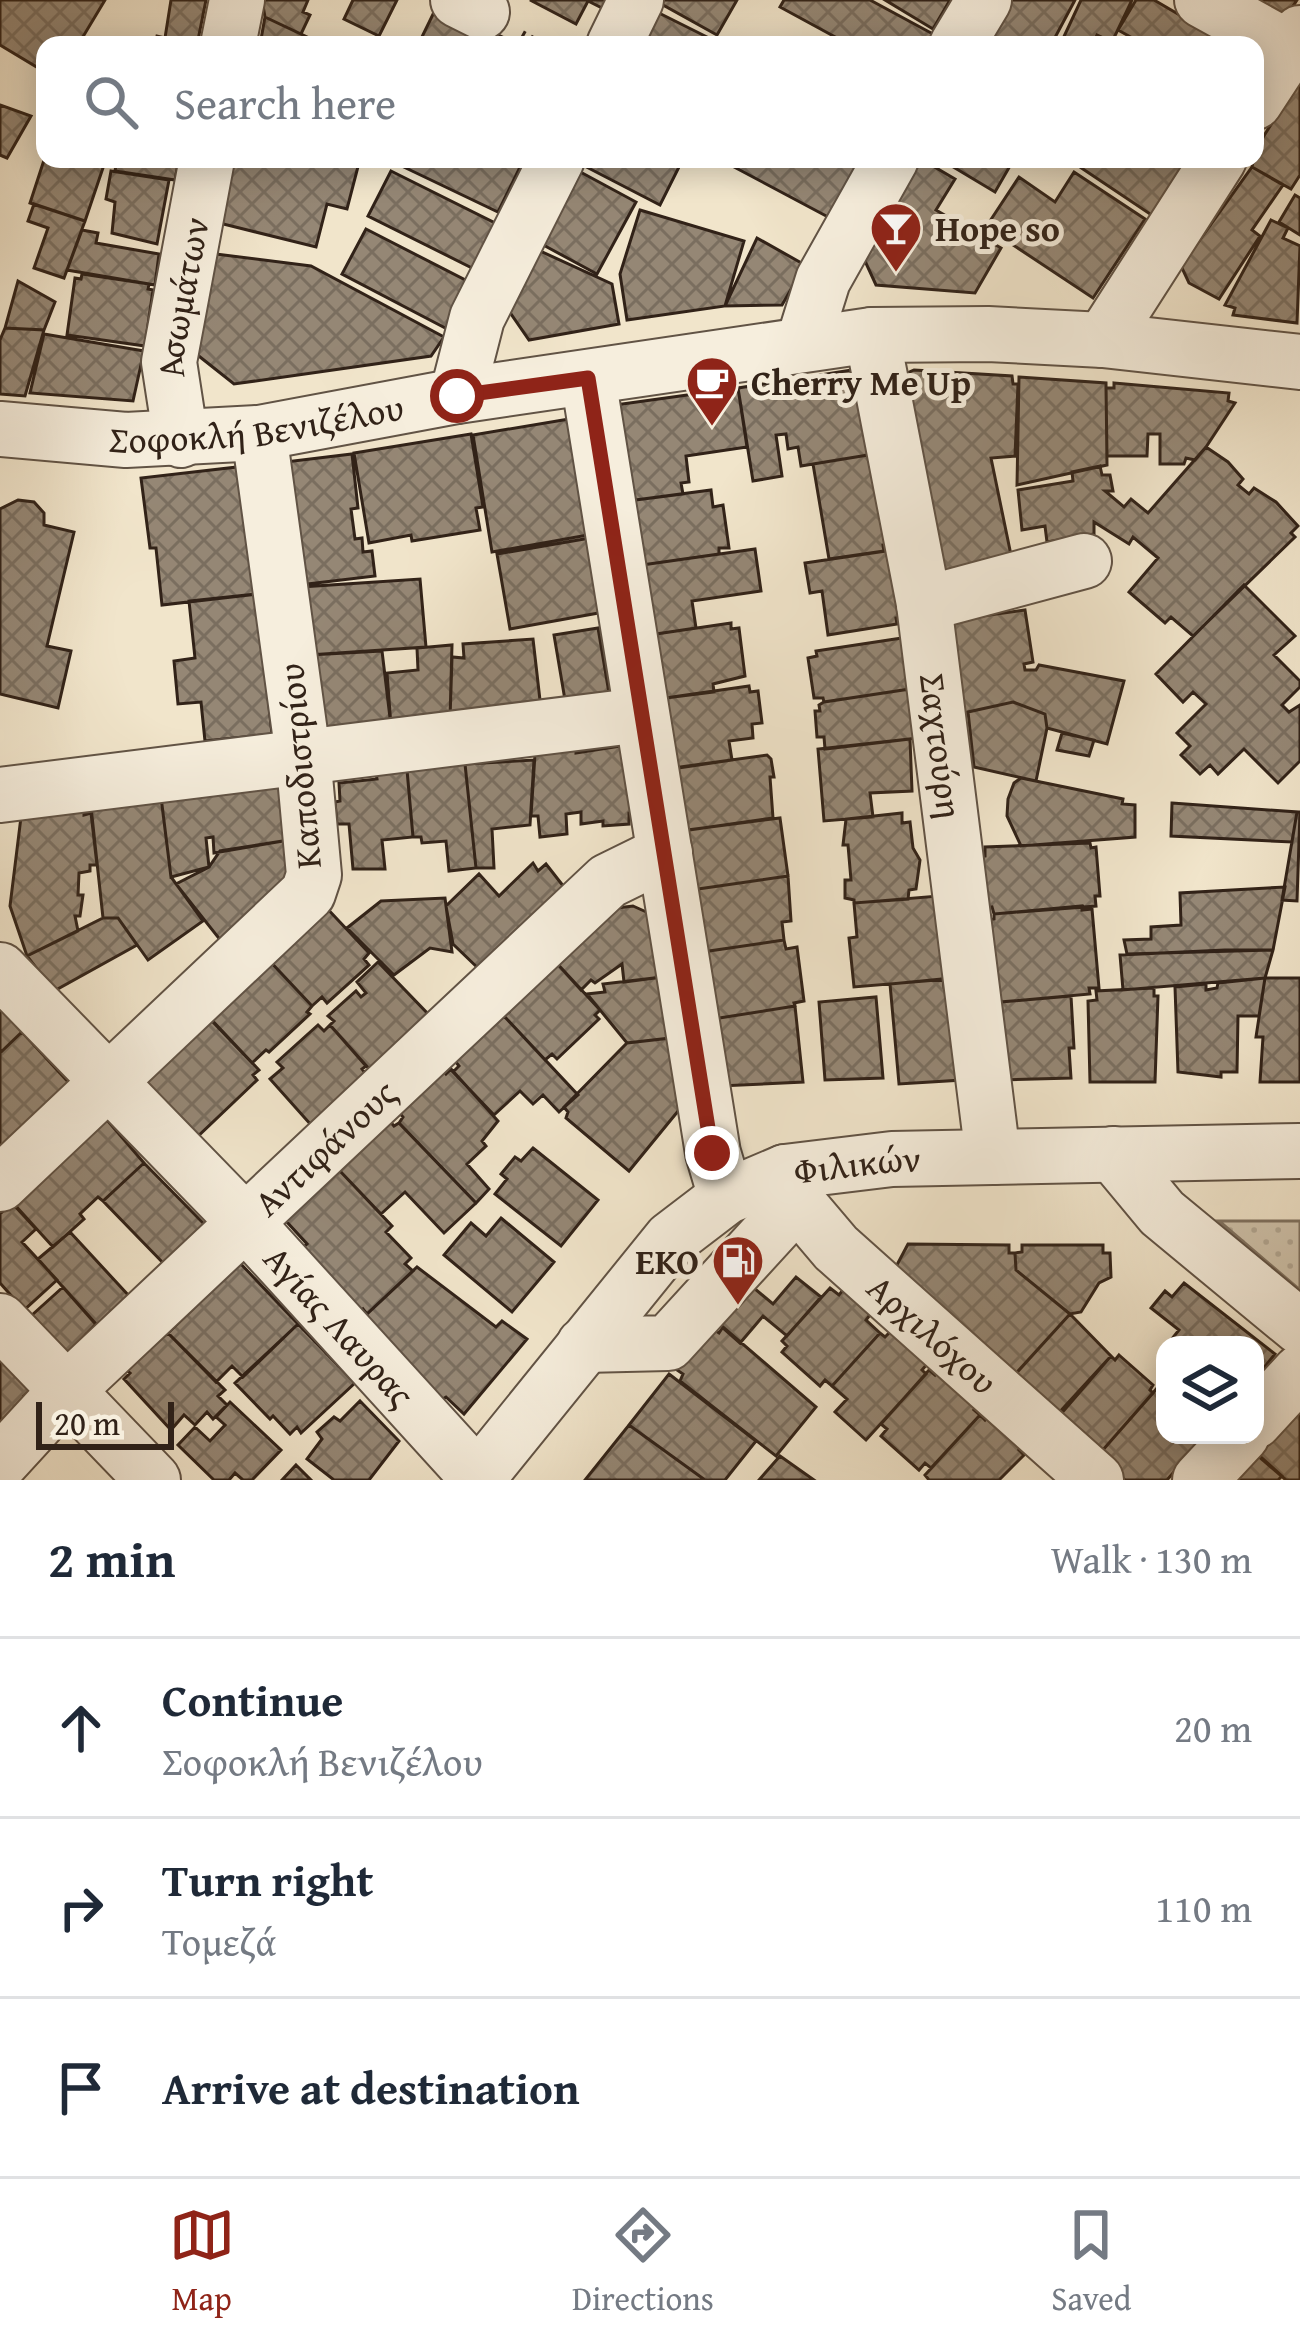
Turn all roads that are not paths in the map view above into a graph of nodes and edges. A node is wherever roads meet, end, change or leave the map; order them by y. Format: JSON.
{"nodes":[{"id":1,"x":237,"y":0,"type":"edge"},
{"id":2,"x":636,"y":0,"type":"edge"},
{"id":3,"x":983,"y":0,"type":"edge"},
{"id":4,"x":1202,"y":0,"type":"edge"},
{"id":5,"x":230,"y":36,"type":"edge"},
{"id":6,"x":618,"y":36,"type":"edge"},
{"id":7,"x":962,"y":36,"type":"edge"},
{"id":8,"x":1296,"y":45,"type":"edge"},
{"id":9,"x":1264,"y":89,"type":"edge"},
{"id":10,"x":205,"y":168,"type":"edge"},
{"id":11,"x":552,"y":168,"type":"edge"},
{"id":12,"x":886,"y":168,"type":"edge"},
{"id":13,"x":1213,"y":168,"type":"edge"},
{"id":14,"x":872,"y":335,"type":"junction"},
{"id":15,"x":1103,"y":340,"type":"junction"},
{"id":16,"x":803,"y":344,"type":"junction"},
{"id":17,"x":1300,"y":362,"type":"edge"},
{"id":18,"x":588,"y":378,"type":"junction"},
{"id":19,"x":457,"y":396,"type":"junction"},
{"id":20,"x":0,"y":429,"type":"edge"},
{"id":21,"x":259,"y":433,"type":"junction"},
{"id":22,"x":181,"y":440,"type":"junction"},
{"id":23,"x":1084,"y":561,"type":"dead end"},
{"id":24,"x":924,"y":604,"type":"junction"},
{"id":25,"x":640,"y":715,"type":"junction"},
{"id":26,"x":303,"y":754,"type":"junction"},
{"id":27,"x":0,"y":795,"type":"edge"},
{"id":28,"x":665,"y":853,"type":"junction"},
{"id":29,"x":0,"y":970,"type":"edge"},
{"id":30,"x":108,"y":1084,"type":"junction"},
{"id":31,"x":1300,"y":1151,"type":"edge"},
{"id":32,"x":1113,"y":1154,"type":"junction"},
{"id":33,"x":993,"y":1157,"type":"junction"},
{"id":34,"x":0,"y":1184,"type":"edge"},
{"id":35,"x":791,"y":1187,"type":"junction"},
{"id":36,"x":726,"y":1197,"type":"junction"},
{"id":37,"x":244,"y":1221,"type":"junction"},
{"id":38,"x":0,"y":1321,"type":"edge"},
{"id":39,"x":1300,"y":1327,"type":"edge"},
{"id":40,"x":584,"y":1345,"type":"junction"},
{"id":41,"x":1300,"y":1372,"type":"edge"},
{"id":42,"x":66,"y":1391,"type":"junction"},
{"id":43,"x":1264,"y":1410,"type":"edge"},
{"id":44,"x":1234,"y":1444,"type":"edge"},
{"id":45,"x":0,"y":1463,"type":"edge"},
{"id":46,"x":477,"y":1479,"type":"edge"},
{"id":47,"x":153,"y":1480,"type":"edge"},
{"id":48,"x":1096,"y":1480,"type":"edge"},
{"id":49,"x":1200,"y":1480,"type":"edge"}],
"edges":[{"from":1,"to":5,"type":"street"},
{"from":2,"to":6,"type":"street"},
{"from":3,"to":7,"type":"street"},
{"from":4,"to":8,"type":"street"},
{"from":8,"to":9,"type":"street"},
{"from":10,"to":22,"type":"street","name":"Ασωμάτων"},
{"from":11,"to":19,"type":"street"},
{"from":12,"to":16,"type":"street"},
{"from":13,"to":15,"type":"street"},
{"from":14,"to":15,"type":"street","name":"Σοφοκλή Βενιζέλου"},
{"from":14,"to":16,"type":"street","name":"Σοφοκλή Βενιζέλου"},
{"from":14,"to":24,"type":"street","name":"Σαχτούρη"},
{"from":15,"to":17,"type":"street","name":"Σοφοκλή Βενιζέλου"},
{"from":16,"to":18,"type":"street","name":"Σοφοκλή Βενιζέλου"},
{"from":18,"to":19,"type":"street","name":"Σοφοκλή Βενιζέλου"},
{"from":18,"to":25,"type":"street"},
{"from":19,"to":21,"type":"street","name":"Σοφοκλή Βενιζέλου"},
{"from":20,"to":22,"type":"street","name":"Σοφοκλή Βενιζέλου"},
{"from":21,"to":22,"type":"street","name":"Σοφοκλή Βενιζέλου"},
{"from":21,"to":26,"type":"street","name":"Καποδιστρίου"},
{"from":23,"to":24,"type":"street"},
{"from":24,"to":33,"type":"street","name":"Σαχτούρη"},
{"from":25,"to":26,"type":"street"},
{"from":25,"to":28,"type":"street"},
{"from":26,"to":27,"type":"street"},
{"from":26,"to":30,"type":"street","name":"Καποδιστρίου"},
{"from":28,"to":36,"type":"street"},
{"from":28,"to":37,"type":"street","name":"Αντιφάνους"},
{"from":29,"to":30,"type":"street","name":"Αγίας Λαυρας"},
{"from":30,"to":34,"type":"street","name":"Καποδιστρίου"},
{"from":30,"to":37,"type":"street","name":"Αγίας Λαυρας"},
{"from":31,"to":32,"type":"street","name":"Φιλικών"},
{"from":32,"to":33,"type":"street","name":"Φιλικών"},
{"from":32,"to":39,"type":"street"},
{"from":33,"to":35,"type":"street","name":"Φιλικών"},
{"from":35,"to":36,"type":"street","name":"Φιλικών"},
{"from":35,"to":40,"type":"street"},
{"from":35,"to":48,"type":"street","name":"Αρχιλόχου"},
{"from":36,"to":40,"type":"street","name":"Φιλικών"},
{"from":37,"to":42,"type":"street","name":"Αντιφάνους"},
{"from":37,"to":46,"type":"street","name":"Αγίας Λαυρας"},
{"from":38,"to":42,"type":"street"},
{"from":40,"to":46,"type":"street","name":"Φιλικών"},
{"from":41,"to":43,"type":"street"},
{"from":42,"to":45,"type":"street","name":"Αντιφάνους"},
{"from":42,"to":47,"type":"street"},
{"from":44,"to":49,"type":"street"}]}
